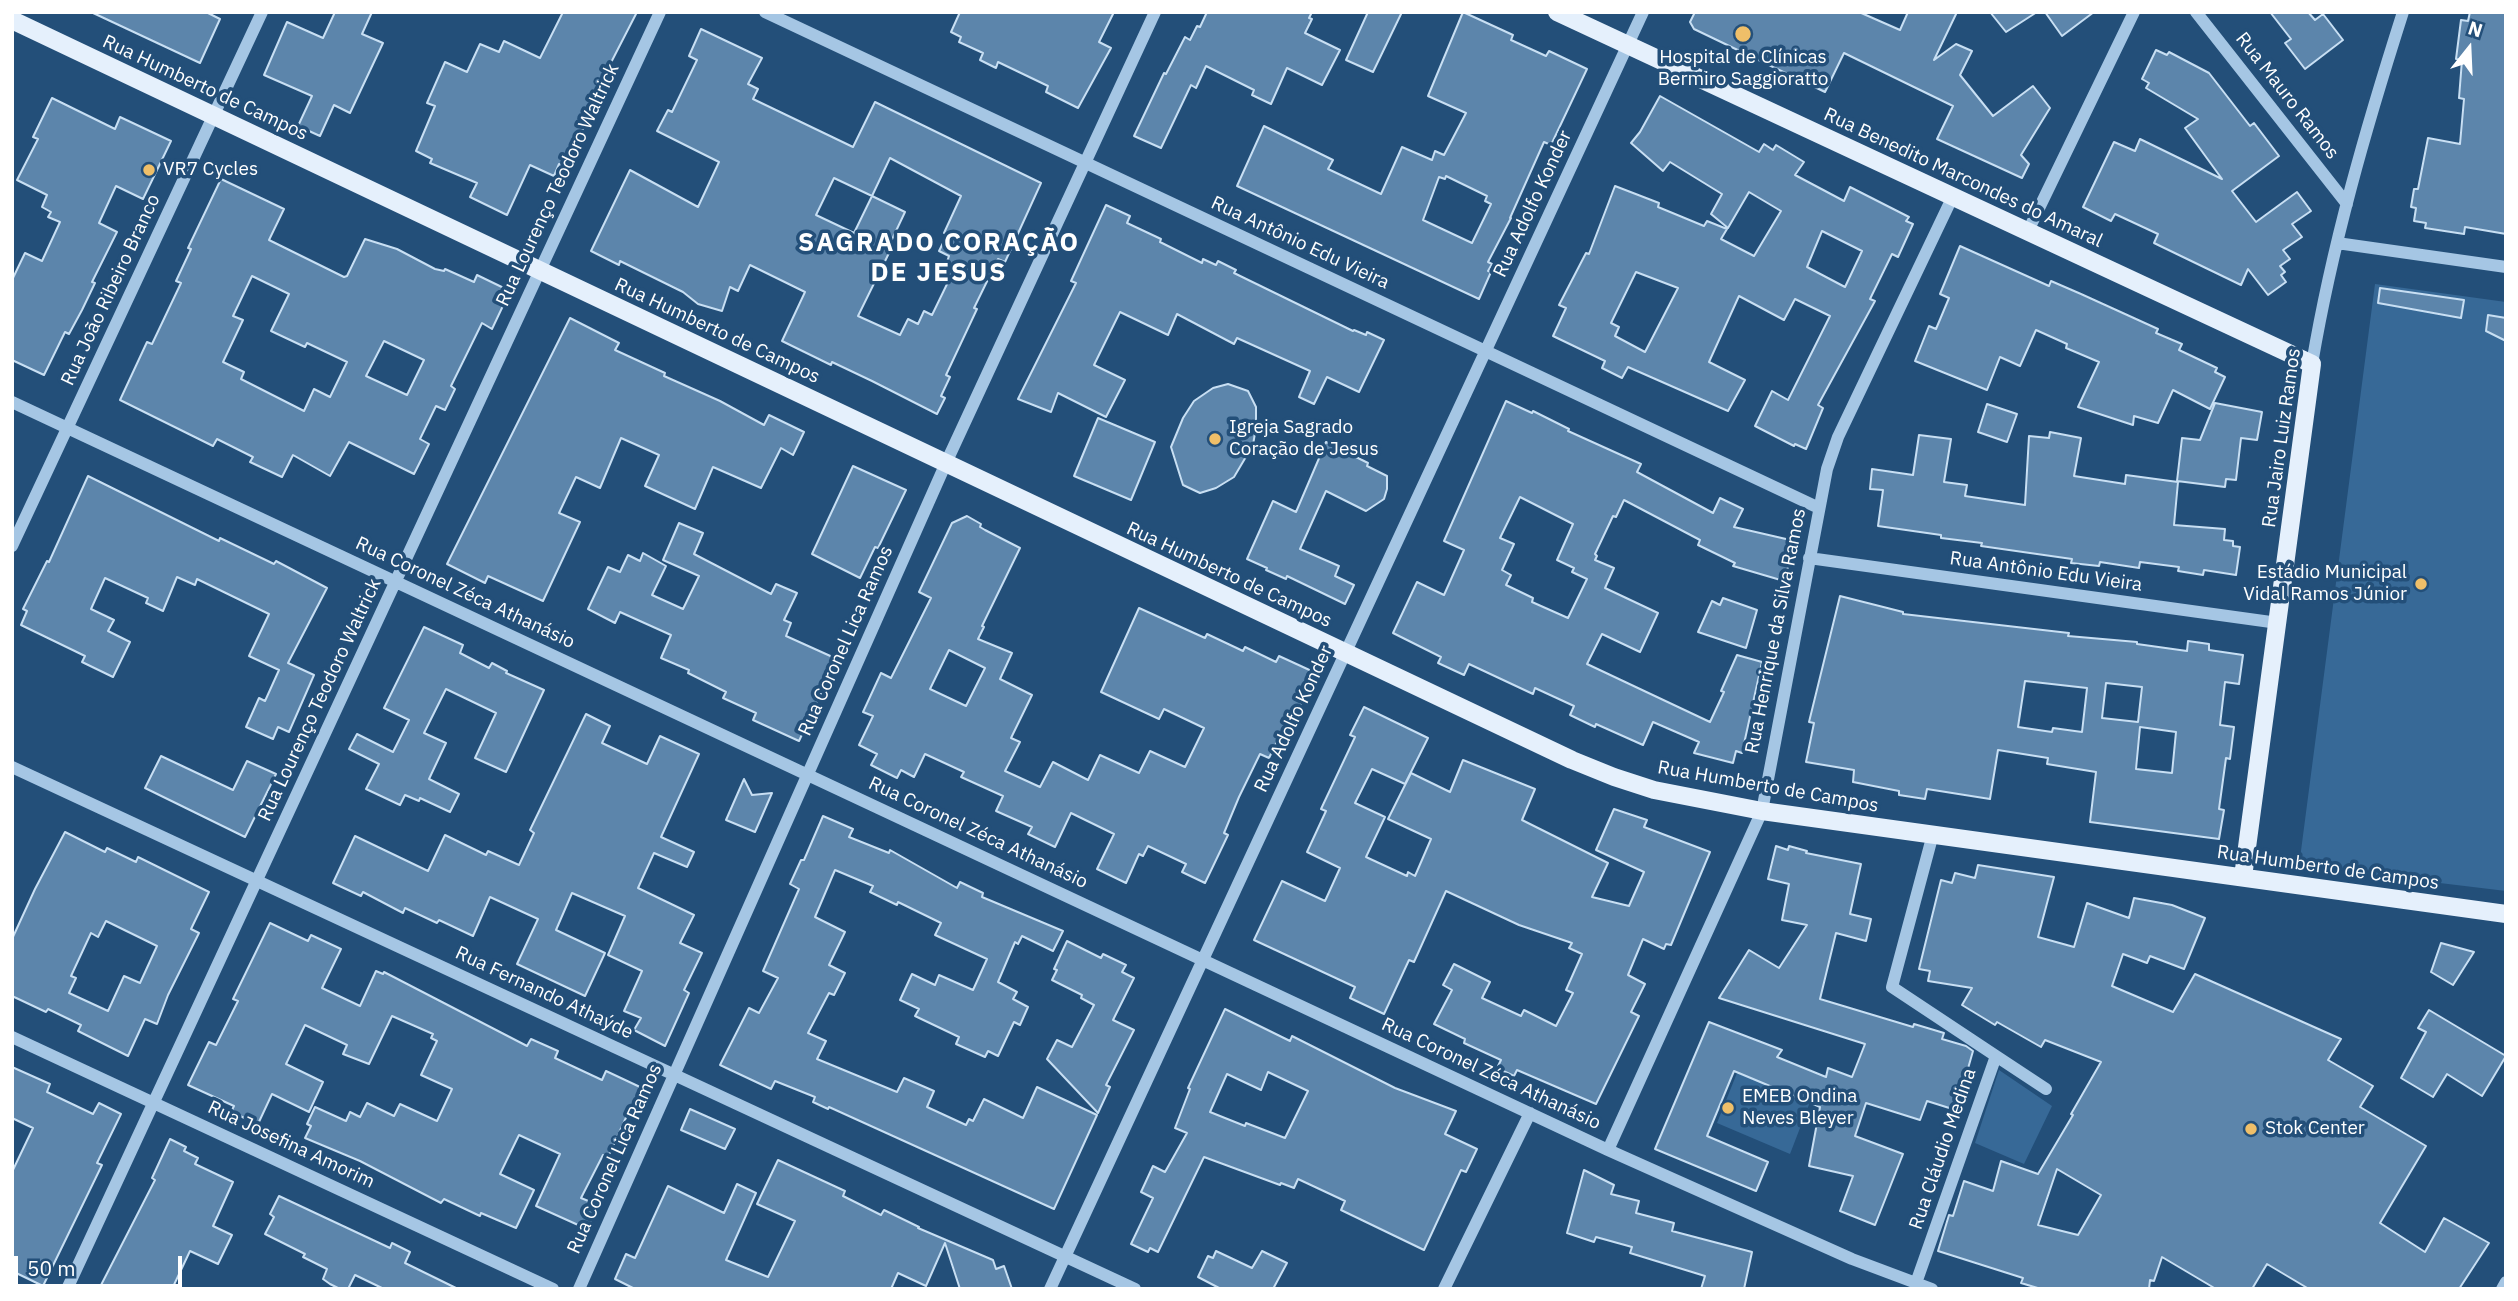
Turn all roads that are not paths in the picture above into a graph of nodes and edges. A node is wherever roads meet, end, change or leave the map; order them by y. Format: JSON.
{"nodes":[{"id":1,"x":262,"y":12,"type":"edge"},
{"id":2,"x":660,"y":12,"type":"edge"},
{"id":3,"x":765,"y":12,"type":"edge"},
{"id":4,"x":1154,"y":12,"type":"edge"},
{"id":5,"x":1557,"y":12,"type":"edge"},
{"id":6,"x":1643,"y":12,"type":"edge"},
{"id":7,"x":2134,"y":12,"type":"edge"},
{"id":8,"x":2196,"y":12,"type":"edge"},
{"id":9,"x":2403,"y":12,"type":"edge"},
{"id":10,"x":12,"y":20,"type":"edge"},
{"id":11,"x":1628,"y":45,"type":"junction"},
{"id":12,"x":214,"y":116,"type":"junction"},
{"id":13,"x":1085,"y":162,"type":"junction"},
{"id":14,"x":1953,"y":196,"type":"junction"},
{"id":15,"x":2347,"y":204,"type":"junction"},
{"id":16,"x":2028,"y":231,"type":"junction"},
{"id":17,"x":2337,"y":243,"type":"junction"},
{"id":18,"x":2506,"y":267,"type":"edge"},
{"id":19,"x":540,"y":271,"type":"junction"},
{"id":20,"x":1486,"y":351,"type":"junction"},
{"id":21,"x":2312,"y":364,"type":"junction"},
{"id":22,"x":12,"y":402,"type":"edge"},
{"id":23,"x":68,"y":428,"type":"junction"},
{"id":24,"x":946,"y":463,"type":"junction"},
{"id":25,"x":1819,"y":508,"type":"junction"},
{"id":26,"x":12,"y":546,"type":"edge"},
{"id":27,"x":1809,"y":558,"type":"junction"},
{"id":28,"x":396,"y":581,"type":"junction"},
{"id":29,"x":2278,"y":624,"type":"junction"},
{"id":30,"x":1346,"y":653,"type":"junction"},
{"id":31,"x":12,"y":767,"type":"edge"},
{"id":32,"x":807,"y":775,"type":"junction"},
{"id":33,"x":1762,"y":811,"type":"junction"},
{"id":34,"x":1933,"y":835,"type":"junction"},
{"id":35,"x":2243,"y":877,"type":"junction"},
{"id":36,"x":257,"y":881,"type":"junction"},
{"id":37,"x":2506,"y":914,"type":"edge"},
{"id":38,"x":1203,"y":960,"type":"junction"},
{"id":39,"x":12,"y":1037,"type":"edge"},
{"id":40,"x":1996,"y":1056,"type":"junction"},
{"id":41,"x":674,"y":1074,"type":"junction"},
{"id":42,"x":2046,"y":1089,"type":"dead end"},
{"id":43,"x":153,"y":1103,"type":"junction"},
{"id":44,"x":1530,"y":1113,"type":"junction"},
{"id":45,"x":1608,"y":1150,"type":"junction"},
{"id":46,"x":1065,"y":1256,"type":"junction"},
{"id":47,"x":2506,"y":1282,"type":"edge"},
{"id":48,"x":1916,"y":1283,"type":"junction"},
{"id":49,"x":67,"y":1289,"type":"edge"},
{"id":50,"x":553,"y":1289,"type":"edge"},
{"id":51,"x":579,"y":1289,"type":"edge"},
{"id":52,"x":1050,"y":1289,"type":"edge"},
{"id":53,"x":1135,"y":1289,"type":"edge"},
{"id":54,"x":1444,"y":1289,"type":"edge"},
{"id":55,"x":1932,"y":1289,"type":"edge"},
{"id":56,"x":2502,"y":1289,"type":"edge"}],
"edges":[{"from":1,"to":12,"type":"street","name":"Rua João Ribeiro Branco"},
{"from":2,"to":19,"type":"street","name":"Rua Lourenço Teodoro Waltrick"},
{"from":3,"to":13,"type":"street","name":"Rua Antônio Edu Vieira"},
{"from":4,"to":13,"type":"street","name":"Rua Coronel Lica Ramos"},
{"from":5,"to":11,"type":"main road","name":"Rua Benedito Marcondes do Amaral"},
{"from":6,"to":11,"type":"street","name":"Rua Adolfo Konder"},
{"from":7,"to":16,"type":"street"},
{"from":8,"to":15,"type":"street","name":"Rua Mauro Ramos"},
{"from":9,"to":15,"type":"street","name":"Rua Jairo Luiz Ramos"},
{"from":10,"to":12,"type":"main road","name":"Rua Humberto de Campos"},
{"from":11,"to":14,"type":"main road","name":"Rua Benedito Marcondes do Amaral"},
{"from":11,"to":20,"type":"street","name":"Rua Adolfo Konder"},
{"from":12,"to":19,"type":"main road","name":"Rua Humberto de Campos"},
{"from":12,"to":23,"type":"street","name":"Rua João Ribeiro Branco"},
{"from":13,"to":20,"type":"street","name":"Rua Antônio Edu Vieira"},
{"from":13,"to":24,"type":"street","name":"Rua Coronel Lica Ramos"},
{"from":14,"to":16,"type":"main road","name":"Rua Benedito Marcondes do Amaral"},
{"from":14,"to":25,"type":"street","name":"Rua Henrique da Silva Ramos"},
{"from":15,"to":17,"type":"street","name":"Rua Jairo Luiz Ramos"},
{"from":16,"to":21,"type":"main road","name":"Rua Benedito Marcondes do Amaral"},
{"from":17,"to":18,"type":"street"},
{"from":17,"to":21,"type":"street","name":"Rua Jairo Luiz Ramos"},
{"from":19,"to":24,"type":"main road","name":"Rua Humberto de Campos"},
{"from":19,"to":28,"type":"street","name":"Rua Lourenço Teodoro Waltrick"},
{"from":20,"to":25,"type":"street","name":"Rua Antônio Edu Vieira"},
{"from":20,"to":30,"type":"street","name":"Rua Adolfo Konder"},
{"from":21,"to":29,"type":"main road","name":"Rua Jairo Luiz Ramos"},
{"from":22,"to":23,"type":"street","name":"Rua Coronel Zéca Athanásio"},
{"from":23,"to":26,"type":"street","name":"Rua João Ribeiro Branco"},
{"from":23,"to":28,"type":"street","name":"Rua Coronel Zéca Athanásio"},
{"from":24,"to":30,"type":"main road","name":"Rua Humberto de Campos"},
{"from":24,"to":32,"type":"street","name":"Rua Coronel Lica Ramos"},
{"from":25,"to":27,"type":"street","name":"Rua Henrique da Silva Ramos"},
{"from":27,"to":29,"type":"street","name":"Rua Antônio Edu Vieira"},
{"from":27,"to":33,"type":"street","name":"Rua Henrique da Silva Ramos"},
{"from":28,"to":32,"type":"street","name":"Rua Coronel Zéca Athanásio"},
{"from":28,"to":36,"type":"street","name":"Rua Lourenço Teodoro Waltrick"},
{"from":29,"to":35,"type":"main road","name":"Rua Jairo Luiz Ramos"},
{"from":30,"to":33,"type":"main road","name":"Rua Humberto de Campos"},
{"from":30,"to":38,"type":"street","name":"Rua Adolfo Konder"},
{"from":31,"to":36,"type":"street","name":"Rua Fernando Athaýde"},
{"from":32,"to":38,"type":"street","name":"Rua Coronel Zéca Athanásio"},
{"from":32,"to":41,"type":"street","name":"Rua Coronel Lica Ramos"},
{"from":33,"to":34,"type":"main road","name":"Rua Humberto de Campos"},
{"from":33,"to":45,"type":"street","name":"Rua Henrique da Silva Ramos"},
{"from":34,"to":35,"type":"main road","name":"Rua Humberto de Campos"},
{"from":34,"to":40,"type":"street","name":"Rua Cláudio Medina"},
{"from":35,"to":37,"type":"main road","name":"Rua Humberto de Campos"},
{"from":36,"to":41,"type":"street","name":"Rua Fernando Athaýde"},
{"from":36,"to":43,"type":"street","name":"Rua Lourenço Teodoro Waltrick"},
{"from":38,"to":44,"type":"street","name":"Rua Coronel Zéca Athanásio"},
{"from":38,"to":46,"type":"street","name":"Rua Adolfo Konder"},
{"from":39,"to":43,"type":"street","name":"Rua Josefina Amorim"},
{"from":40,"to":42,"type":"street"},
{"from":40,"to":48,"type":"street","name":"Rua Cláudio Medina"},
{"from":41,"to":46,"type":"street","name":"Rua Fernando Athaýde"},
{"from":41,"to":51,"type":"street","name":"Rua Coronel Lica Ramos"},
{"from":43,"to":49,"type":"street","name":"Rua Lourenço Teodoro Waltrick"},
{"from":43,"to":50,"type":"street","name":"Rua Josefina Amorim"},
{"from":44,"to":45,"type":"street","name":"Rua Coronel Zéca Athanásio"},
{"from":44,"to":54,"type":"street"},
{"from":45,"to":48,"type":"street","name":"Rua Coronel Zéca Athanásio"},
{"from":46,"to":52,"type":"street","name":"Rua Adolfo Konder"},
{"from":46,"to":53,"type":"street","name":"Rua Fernando Athaýde"},
{"from":47,"to":56,"type":"street"},
{"from":48,"to":55,"type":"street","name":"Rua Coronel Zéca Athanásio"}]}
